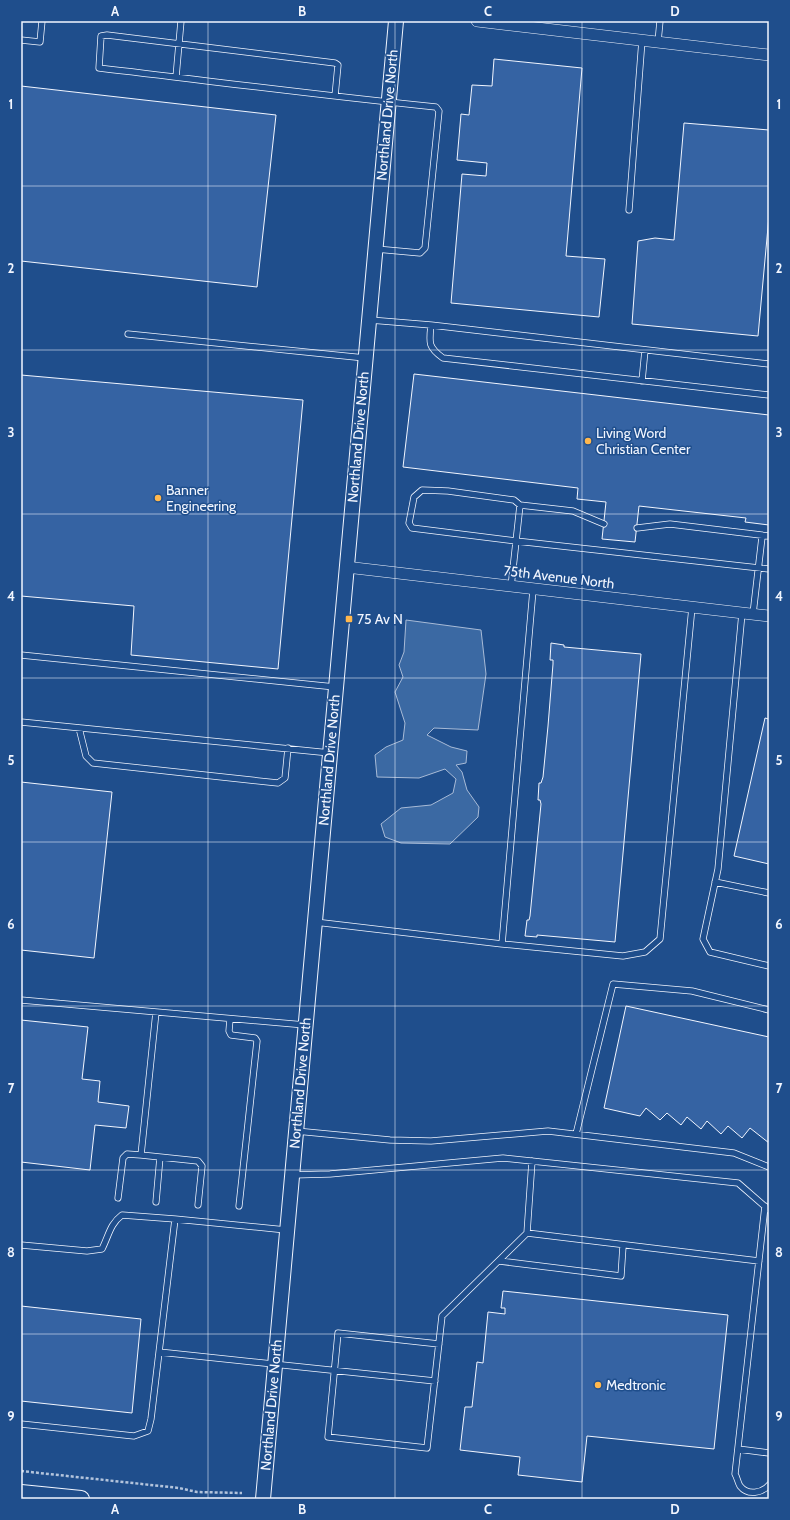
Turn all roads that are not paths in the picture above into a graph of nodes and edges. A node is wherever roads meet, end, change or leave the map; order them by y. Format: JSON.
{"nodes":[{"id":1,"x":42,"y":21,"type":"edge"},
{"id":2,"x":182,"y":21,"type":"edge"},
{"id":3,"x":396,"y":21,"type":"edge"},
{"id":4,"x":478,"y":21,"type":"edge"},
{"id":5,"x":660,"y":21,"type":"edge"},
{"id":6,"x":21,"y":40,"type":"edge"},
{"id":7,"x":642,"y":40,"type":"junction"},
{"id":8,"x":658,"y":42,"type":"junction"},
{"id":9,"x":179,"y":44,"type":"junction"},
{"id":10,"x":769,"y":55,"type":"edge"},
{"id":11,"x":176,"y":77,"type":"junction"},
{"id":12,"x":335,"y":96,"type":"junction"},
{"id":13,"x":389,"y":102,"type":"junction"},
{"id":14,"x":629,"y":210,"type":"dead end"},
{"id":15,"x":375,"y":249,"type":"junction"},
{"id":16,"x":369,"y":320,"type":"junction"},
{"id":17,"x":431,"y":325,"type":"junction"},
{"id":18,"x":128,"y":334,"type":"dead end"},
{"id":19,"x":645,"y":350,"type":"junction"},
{"id":20,"x":365,"y":358,"type":"junction"},
{"id":21,"x":769,"y":364,"type":"edge"},
{"id":22,"x":642,"y":381,"type":"junction"},
{"id":23,"x":769,"y":395,"type":"edge"},
{"id":24,"x":520,"y":505,"type":"junction"},
{"id":25,"x":604,"y":524,"type":"dead end"},
{"id":26,"x":637,"y":528,"type":"dead end"},
{"id":27,"x":769,"y":536,"type":"edge"},
{"id":28,"x":762,"y":537,"type":"junction"},
{"id":29,"x":516,"y":541,"type":"junction"},
{"id":30,"x":346,"y":567,"type":"junction"},
{"id":31,"x":758,"y":568,"type":"junction"},
{"id":32,"x":769,"y":569,"type":"edge"},
{"id":33,"x":511,"y":587,"type":"junction"},
{"id":34,"x":533,"y":590,"type":"junction"},
{"id":35,"x":692,"y":607,"type":"junction"},
{"id":36,"x":748,"y":613,"type":"junction"},
{"id":37,"x":769,"y":616,"type":"edge"},
{"id":38,"x":21,"y":655,"type":"edge"},
{"id":39,"x":336,"y":687,"type":"junction"},
{"id":40,"x":21,"y":722,"type":"edge"},
{"id":41,"x":79,"y":728,"type":"junction"},
{"id":42,"x":288,"y":748,"type":"junction"},
{"id":43,"x":330,"y":753,"type":"junction"},
{"id":44,"x":715,"y":882,"type":"junction"},
{"id":45,"x":769,"y":893,"type":"edge"},
{"id":46,"x":314,"y":922,"type":"junction"},
{"id":47,"x":502,"y":944,"type":"junction"},
{"id":48,"x":769,"y":966,"type":"edge"},
{"id":49,"x":21,"y":1000,"type":"edge"},
{"id":50,"x":769,"y":1010,"type":"edge"},
{"id":51,"x":156,"y":1012,"type":"junction"},
{"id":52,"x":230,"y":1019,"type":"junction"},
{"id":53,"x":305,"y":1025,"type":"junction"},
{"id":54,"x":296,"y":1131,"type":"junction"},
{"id":55,"x":576,"y":1134,"type":"junction"},
{"id":56,"x":141,"y":1155,"type":"junction"},
{"id":57,"x":160,"y":1157,"type":"junction"},
{"id":58,"x":532,"y":1161,"type":"junction"},
{"id":59,"x":769,"y":1167,"type":"edge"},
{"id":60,"x":292,"y":1175,"type":"junction"},
{"id":61,"x":118,"y":1198,"type":"dead end"},
{"id":62,"x":156,"y":1202,"type":"dead end"},
{"id":63,"x":198,"y":1205,"type":"dead end"},
{"id":64,"x":239,"y":1206,"type":"dead end"},
{"id":65,"x":767,"y":1208,"type":"edge"},
{"id":66,"x":175,"y":1220,"type":"junction"},
{"id":67,"x":287,"y":1230,"type":"junction"},
{"id":68,"x":527,"y":1233,"type":"junction"},
{"id":69,"x":21,"y":1245,"type":"edge"},
{"id":70,"x":623,"y":1246,"type":"junction"},
{"id":71,"x":499,"y":1261,"type":"junction"},
{"id":72,"x":759,"y":1261,"type":"junction"},
{"id":73,"x":439,"y":1344,"type":"junction"},
{"id":74,"x":159,"y":1352,"type":"junction"},
{"id":75,"x":275,"y":1364,"type":"junction"},
{"id":76,"x":334,"y":1371,"type":"junction"},
{"id":77,"x":435,"y":1381,"type":"junction"},
{"id":78,"x":21,"y":1424,"type":"edge"},
{"id":79,"x":738,"y":1449,"type":"junction"},
{"id":80,"x":769,"y":1453,"type":"edge"},
{"id":81,"x":769,"y":1485,"type":"edge"},
{"id":82,"x":21,"y":1493,"type":"edge"},
{"id":83,"x":81,"y":1499,"type":"edge"},
{"id":84,"x":263,"y":1499,"type":"edge"}],
"edges":[{"from":1,"to":6,"type":"lane"},
{"from":2,"to":9,"type":"lane"},
{"from":3,"to":13,"type":"street","name":"Northland Drive North"},
{"from":4,"to":7,"type":"street"},
{"from":5,"to":8,"type":"lane"},
{"from":7,"to":8,"type":"street"},
{"from":7,"to":14,"type":"lane"},
{"from":8,"to":10,"type":"street"},
{"from":9,"to":11,"type":"lane"},
{"from":9,"to":11,"type":"lane"},
{"from":9,"to":12,"type":"lane"},
{"from":11,"to":12,"type":"lane"},
{"from":12,"to":13,"type":"lane"},
{"from":13,"to":15,"type":"street","name":"Northland Drive North"},
{"from":13,"to":15,"type":"lane"},
{"from":15,"to":16,"type":"street","name":"Northland Drive North"},
{"from":16,"to":17,"type":"lane"},
{"from":16,"to":20,"type":"street","name":"Northland Drive North"},
{"from":17,"to":19,"type":"lane"},
{"from":17,"to":22,"type":"lane"},
{"from":18,"to":20,"type":"lane"},
{"from":19,"to":21,"type":"lane"},
{"from":19,"to":22,"type":"lane"},
{"from":20,"to":30,"type":"street","name":"Northland Drive North"},
{"from":22,"to":23,"type":"lane"},
{"from":24,"to":25,"type":"lane"},
{"from":24,"to":29,"type":"lane"},
{"from":24,"to":29,"type":"lane"},
{"from":26,"to":28,"type":"lane"},
{"from":27,"to":28,"type":"lane"},
{"from":28,"to":31,"type":"lane"},
{"from":29,"to":31,"type":"lane"},
{"from":29,"to":33,"type":"lane"},
{"from":30,"to":33,"type":"street","name":"75th Avenue North"},
{"from":30,"to":39,"type":"street","name":"Northland Drive North"},
{"from":31,"to":32,"type":"lane"},
{"from":31,"to":36,"type":"lane"},
{"from":33,"to":34,"type":"street","name":"75th Avenue North"},
{"from":34,"to":35,"type":"street","name":"75th Avenue North"},
{"from":34,"to":47,"type":"lane"},
{"from":35,"to":36,"type":"street","name":"75th Avenue North"},
{"from":35,"to":47,"type":"lane"},
{"from":36,"to":37,"type":"street","name":"75th Avenue North"},
{"from":36,"to":44,"type":"lane"},
{"from":38,"to":39,"type":"lane"},
{"from":39,"to":43,"type":"street","name":"Northland Drive North"},
{"from":40,"to":41,"type":"lane"},
{"from":41,"to":42,"type":"lane"},
{"from":41,"to":42,"type":"lane"},
{"from":42,"to":43,"type":"lane"},
{"from":43,"to":46,"type":"street","name":"Northland Drive North"},
{"from":44,"to":45,"type":"lane"},
{"from":44,"to":48,"type":"lane"},
{"from":46,"to":47,"type":"lane"},
{"from":46,"to":53,"type":"street","name":"Northland Drive North"},
{"from":49,"to":51,"type":"lane"},
{"from":50,"to":55,"type":"lane"},
{"from":51,"to":52,"type":"lane"},
{"from":51,"to":56,"type":"lane"},
{"from":52,"to":53,"type":"lane"},
{"from":52,"to":64,"type":"lane"},
{"from":53,"to":54,"type":"street","name":"Northland Drive North"},
{"from":54,"to":55,"type":"lane"},
{"from":54,"to":60,"type":"street","name":"Northland Drive North"},
{"from":55,"to":59,"type":"lane"},
{"from":56,"to":57,"type":"lane"},
{"from":56,"to":61,"type":"lane"},
{"from":57,"to":62,"type":"lane"},
{"from":57,"to":63,"type":"lane"},
{"from":58,"to":60,"type":"lane"},
{"from":58,"to":65,"type":"lane"},
{"from":58,"to":68,"type":"lane"},
{"from":60,"to":67,"type":"street","name":"Northland Drive North"},
{"from":65,"to":72,"type":"lane"},
{"from":66,"to":67,"type":"lane"},
{"from":66,"to":69,"type":"lane"},
{"from":66,"to":74,"type":"lane"},
{"from":67,"to":75,"type":"street","name":"Northland Drive North"},
{"from":68,"to":70,"type":"lane"},
{"from":68,"to":71,"type":"lane"},
{"from":70,"to":71,"type":"lane"},
{"from":70,"to":72,"type":"lane"},
{"from":71,"to":73,"type":"lane"},
{"from":72,"to":79,"type":"lane"},
{"from":73,"to":76,"type":"lane"},
{"from":73,"to":77,"type":"lane"},
{"from":74,"to":75,"type":"lane"},
{"from":74,"to":78,"type":"lane"},
{"from":75,"to":76,"type":"lane"},
{"from":75,"to":84,"type":"street","name":"Northland Drive North"},
{"from":76,"to":77,"type":"lane"},
{"from":76,"to":77,"type":"lane"},
{"from":79,"to":80,"type":"lane"},
{"from":79,"to":81,"type":"lane"},
{"from":82,"to":83,"type":"main road"}]}
